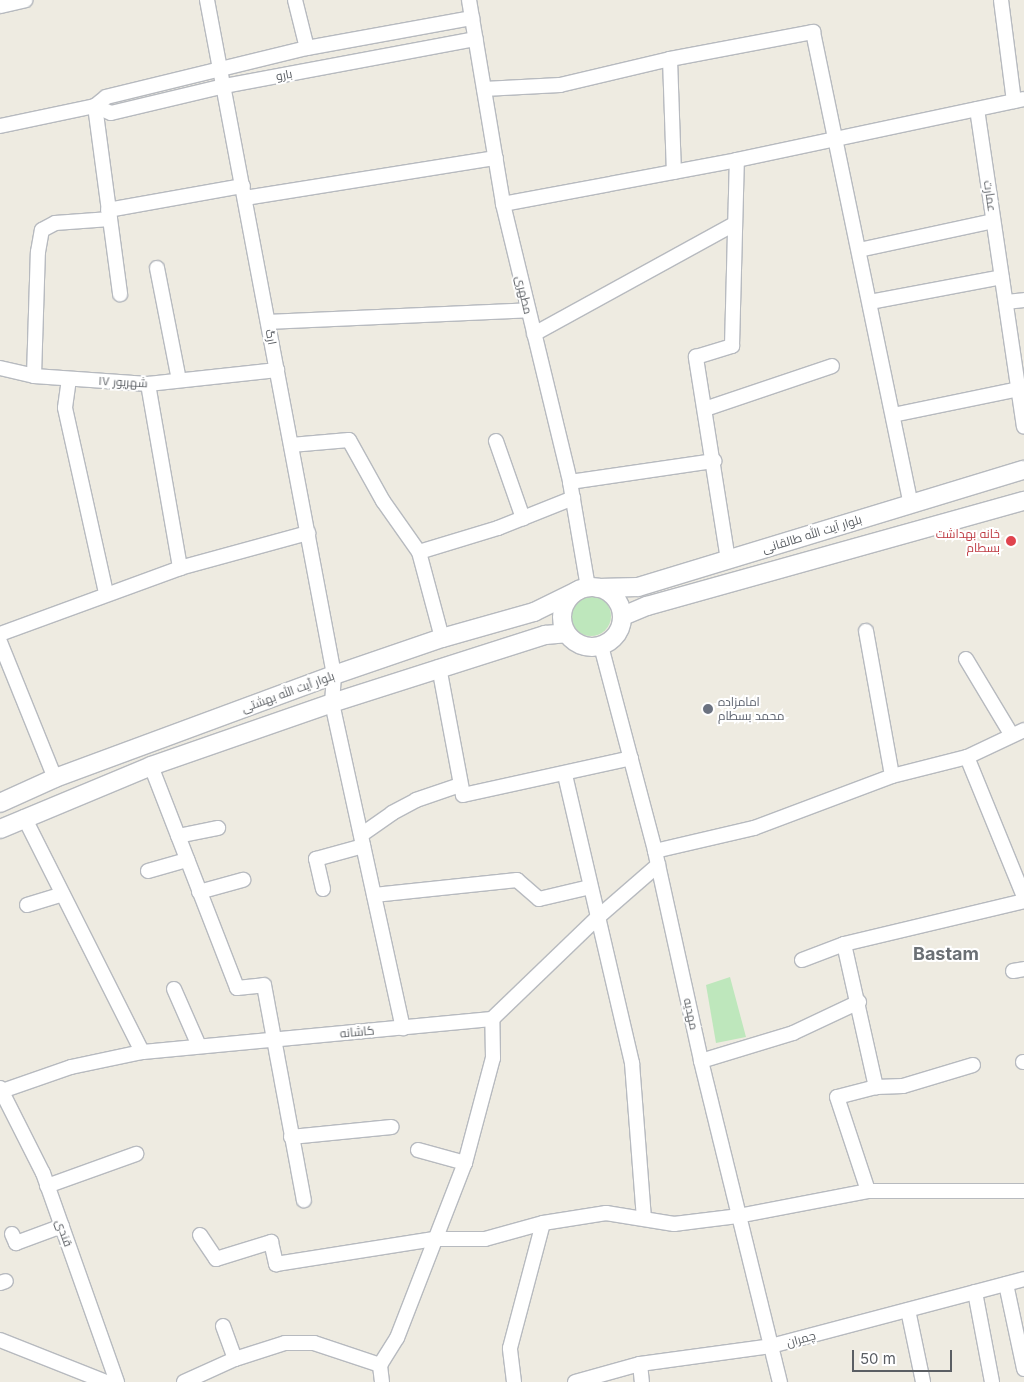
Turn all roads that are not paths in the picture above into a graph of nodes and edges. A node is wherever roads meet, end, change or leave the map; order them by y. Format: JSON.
{"nodes":[{"id":1,"x":25,"y":0,"type":"edge"},
{"id":2,"x":207,"y":0,"type":"edge"},
{"id":3,"x":295,"y":0,"type":"edge"},
{"id":4,"x":469,"y":0,"type":"edge"},
{"id":5,"x":1001,"y":0,"type":"edge"},
{"id":6,"x":0,"y":6,"type":"edge"},
{"id":7,"x":472,"y":18,"type":"junction"},
{"id":8,"x":476,"y":39,"type":"junction"},
{"id":9,"x":308,"y":48,"type":"junction"},
{"id":10,"x":670,"y":59,"type":"junction"},
{"id":11,"x":219,"y":69,"type":"junction"},
{"id":12,"x":224,"y":86,"type":"junction"},
{"id":13,"x":484,"y":89,"type":"junction"},
{"id":14,"x":1019,"y":100,"type":"edge"},
{"id":15,"x":95,"y":106,"type":"junction"},
{"id":16,"x":977,"y":109,"type":"junction"},
{"id":17,"x":0,"y":126,"type":"edge"},
{"id":18,"x":835,"y":137,"type":"junction"},
{"id":19,"x":496,"y":158,"type":"junction"},
{"id":20,"x":737,"y":160,"type":"junction"},
{"id":21,"x":674,"y":172,"type":"junction"},
{"id":22,"x":244,"y":192,"type":"junction"},
{"id":23,"x":503,"y":204,"type":"junction"},
{"id":24,"x":109,"y":215,"type":"junction"},
{"id":25,"x":994,"y":221,"type":"junction"},
{"id":26,"x":734,"y":224,"type":"junction"},
{"id":27,"x":859,"y":250,"type":"junction"},
{"id":28,"x":157,"y":268,"type":"dead end"},
{"id":29,"x":1002,"y":277,"type":"junction"},
{"id":30,"x":120,"y":294,"type":"dead end"},
{"id":31,"x":1024,"y":300,"type":"edge"},
{"id":32,"x":870,"y":302,"type":"junction"},
{"id":33,"x":1006,"y":302,"type":"junction"},
{"id":34,"x":528,"y":310,"type":"junction"},
{"id":35,"x":268,"y":322,"type":"junction"},
{"id":36,"x":534,"y":334,"type":"junction"},
{"id":37,"x":832,"y":366,"type":"dead end"},
{"id":38,"x":0,"y":368,"type":"edge"},
{"id":39,"x":277,"y":370,"type":"junction"},
{"id":40,"x":34,"y":376,"type":"junction"},
{"id":41,"x":69,"y":379,"type":"junction"},
{"id":42,"x":179,"y":380,"type":"junction"},
{"id":43,"x":148,"y":384,"type":"junction"},
{"id":44,"x":1018,"y":389,"type":"junction"},
{"id":45,"x":705,"y":409,"type":"junction"},
{"id":46,"x":894,"y":416,"type":"junction"},
{"id":47,"x":1024,"y":427,"type":"edge"},
{"id":48,"x":496,"y":441,"type":"dead end"},
{"id":49,"x":291,"y":445,"type":"junction"},
{"id":50,"x":714,"y":461,"type":"junction"},
{"id":51,"x":1024,"y":470,"type":"edge"},
{"id":52,"x":570,"y":482,"type":"junction"},
{"id":53,"x":573,"y":498,"type":"junction"},
{"id":54,"x":1024,"y":501,"type":"edge"},
{"id":55,"x":911,"y":504,"type":"junction"},
{"id":56,"x":523,"y":518,"type":"junction"},
{"id":57,"x":308,"y":533,"type":"junction"},
{"id":58,"x":419,"y":552,"type":"junction"},
{"id":59,"x":728,"y":560,"type":"junction"},
{"id":60,"x":180,"y":568,"type":"junction"},
{"id":61,"x":589,"y":588,"type":"junction"},
{"id":62,"x":106,"y":593,"type":"junction"},
{"id":63,"x":623,"y":616,"type":"junction"},
{"id":64,"x":866,"y":631,"type":"dead end"},
{"id":65,"x":566,"y":633,"type":"junction"},
{"id":66,"x":0,"y":634,"type":"edge"},
{"id":67,"x":442,"y":638,"type":"junction"},
{"id":68,"x":0,"y":642,"type":"edge"},
{"id":69,"x":601,"y":646,"type":"junction"},
{"id":70,"x":966,"y":659,"type":"dead end"},
{"id":71,"x":440,"y":667,"type":"junction"},
{"id":72,"x":334,"y":675,"type":"junction"},
{"id":73,"x":332,"y":703,"type":"junction"},
{"id":74,"x":1018,"y":732,"type":"edge"},
{"id":75,"x":966,"y":756,"type":"junction"},
{"id":76,"x":631,"y":758,"type":"junction"},
{"id":77,"x":151,"y":766,"type":"junction"},
{"id":78,"x":566,"y":775,"type":"junction"},
{"id":79,"x":892,"y":776,"type":"junction"},
{"id":80,"x":55,"y":778,"type":"junction"},
{"id":81,"x":460,"y":785,"type":"junction"},
{"id":82,"x":0,"y":803,"type":"edge"},
{"id":83,"x":24,"y":818,"type":"junction"},
{"id":84,"x":0,"y":828,"type":"edge"},
{"id":85,"x":218,"y":828,"type":"dead end"},
{"id":86,"x":178,"y":836,"type":"junction"},
{"id":87,"x":362,"y":841,"type":"junction"},
{"id":88,"x":655,"y":851,"type":"junction"},
{"id":89,"x":187,"y":860,"type":"junction"},
{"id":90,"x":658,"y":866,"type":"junction"},
{"id":91,"x":148,"y":871,"type":"dead end"},
{"id":92,"x":243,"y":880,"type":"dead end"},
{"id":93,"x":590,"y":887,"type":"junction"},
{"id":94,"x":323,"y":889,"type":"dead end"},
{"id":95,"x":199,"y":892,"type":"junction"},
{"id":96,"x":62,"y":894,"type":"junction"},
{"id":97,"x":374,"y":895,"type":"junction"},
{"id":98,"x":1024,"y":897,"type":"edge"},
{"id":99,"x":1024,"y":901,"type":"edge"},
{"id":100,"x":27,"y":905,"type":"dead end"},
{"id":101,"x":598,"y":918,"type":"junction"},
{"id":102,"x":844,"y":944,"type":"junction"},
{"id":103,"x":802,"y":960,"type":"dead end"},
{"id":104,"x":174,"y":989,"type":"dead end"},
{"id":105,"x":858,"y":1002,"type":"junction"},
{"id":106,"x":492,"y":1019,"type":"junction"},
{"id":107,"x":403,"y":1028,"type":"junction"},
{"id":108,"x":273,"y":1040,"type":"junction"},
{"id":109,"x":200,"y":1046,"type":"junction"},
{"id":110,"x":142,"y":1052,"type":"junction"},
{"id":111,"x":701,"y":1061,"type":"junction"},
{"id":112,"x":973,"y":1065,"type":"dead end"},
{"id":113,"x":876,"y":1087,"type":"junction"},
{"id":114,"x":1,"y":1089,"type":"edge"},
{"id":115,"x":392,"y":1127,"type":"dead end"},
{"id":116,"x":291,"y":1137,"type":"junction"},
{"id":117,"x":418,"y":1150,"type":"dead end"},
{"id":118,"x":136,"y":1154,"type":"dead end"},
{"id":119,"x":466,"y":1163,"type":"junction"},
{"id":120,"x":47,"y":1186,"type":"junction"},
{"id":121,"x":868,"y":1191,"type":"junction"},
{"id":122,"x":1024,"y":1191,"type":"edge"},
{"id":123,"x":304,"y":1200,"type":"dead end"},
{"id":124,"x":738,"y":1216,"type":"junction"},
{"id":125,"x":644,"y":1218,"type":"junction"},
{"id":126,"x":543,"y":1223,"type":"junction"},
{"id":127,"x":62,"y":1226,"type":"junction"},
{"id":128,"x":12,"y":1234,"type":"dead end"},
{"id":129,"x":200,"y":1235,"type":"dead end"},
{"id":130,"x":434,"y":1239,"type":"junction"},
{"id":131,"x":1024,"y":1279,"type":"edge"},
{"id":132,"x":1006,"y":1284,"type":"junction"},
{"id":133,"x":975,"y":1292,"type":"junction"},
{"id":134,"x":908,"y":1310,"type":"junction"},
{"id":135,"x":223,"y":1326,"type":"dead end"},
{"id":136,"x":0,"y":1340,"type":"edge"},
{"id":137,"x":771,"y":1346,"type":"junction"},
{"id":138,"x":235,"y":1359,"type":"junction"},
{"id":139,"x":640,"y":1364,"type":"junction"},
{"id":140,"x":380,"y":1365,"type":"junction"},
{"id":141,"x":1024,"y":1370,"type":"edge"},
{"id":142,"x":106,"y":1382,"type":"edge"},
{"id":143,"x":117,"y":1382,"type":"edge"},
{"id":144,"x":184,"y":1382,"type":"edge"},
{"id":145,"x":382,"y":1382,"type":"edge"},
{"id":146,"x":514,"y":1382,"type":"edge"},
{"id":147,"x":575,"y":1382,"type":"edge"},
{"id":148,"x":642,"y":1382,"type":"edge"},
{"id":149,"x":780,"y":1382,"type":"edge"},
{"id":150,"x":923,"y":1382,"type":"edge"},
{"id":151,"x":992,"y":1382,"type":"edge"}],
"edges":[{"from":1,"to":6,"type":"street"},
{"from":2,"to":11,"type":"street","name":"ارگ"},
{"from":3,"to":9,"type":"street"},
{"from":4,"to":7,"type":"street","name":"مطهری"},
{"from":5,"to":14,"type":"street"},
{"from":7,"to":8,"type":"street","name":"مطهری"},
{"from":7,"to":9,"type":"street","name":"بارو"},
{"from":8,"to":12,"type":"street","name":"بارو"},
{"from":8,"to":13,"type":"street","name":"مطهری"},
{"from":9,"to":11,"type":"street","name":"بارو"},
{"from":10,"to":13,"type":"street"},
{"from":10,"to":18,"type":"street"},
{"from":10,"to":21,"type":"street"},
{"from":11,"to":12,"type":"street","name":"ارگ"},
{"from":11,"to":15,"type":"street","name":"بارو"},
{"from":12,"to":15,"type":"street","name":"بارو"},
{"from":12,"to":22,"type":"street","name":"ارگ"},
{"from":13,"to":19,"type":"street","name":"مطهری"},
{"from":14,"to":16,"type":"street"},
{"from":15,"to":17,"type":"street","name":"بارو"},
{"from":15,"to":24,"type":"street"},
{"from":16,"to":18,"type":"street"},
{"from":16,"to":25,"type":"street","name":"عمارت"},
{"from":18,"to":20,"type":"street"},
{"from":18,"to":27,"type":"street"},
{"from":19,"to":22,"type":"street"},
{"from":19,"to":23,"type":"street","name":"مطهری"},
{"from":20,"to":21,"type":"street"},
{"from":20,"to":26,"type":"street"},
{"from":21,"to":23,"type":"street"},
{"from":22,"to":24,"type":"street"},
{"from":22,"to":35,"type":"street","name":"ارگ"},
{"from":23,"to":34,"type":"street","name":"مطهری"},
{"from":24,"to":30,"type":"street"},
{"from":24,"to":40,"type":"street"},
{"from":25,"to":27,"type":"street"},
{"from":25,"to":29,"type":"street","name":"عمارت"},
{"from":26,"to":36,"type":"street"},
{"from":26,"to":45,"type":"street"},
{"from":27,"to":32,"type":"street"},
{"from":28,"to":42,"type":"street"},
{"from":29,"to":32,"type":"street"},
{"from":29,"to":33,"type":"street","name":"عمارت"},
{"from":31,"to":33,"type":"street"},
{"from":32,"to":46,"type":"street"},
{"from":33,"to":44,"type":"street","name":"عمارت"},
{"from":34,"to":35,"type":"street"},
{"from":34,"to":36,"type":"street","name":"مطهری"},
{"from":35,"to":39,"type":"street","name":"ارگ"},
{"from":36,"to":52,"type":"street","name":"مطهری"},
{"from":37,"to":45,"type":"street"},
{"from":38,"to":40,"type":"street","name":"۱۷ شهریور"},
{"from":39,"to":42,"type":"street","name":"۱۷ شهریور"},
{"from":39,"to":49,"type":"street","name":"ارگ"},
{"from":40,"to":41,"type":"street","name":"۱۷ شهریور"},
{"from":41,"to":43,"type":"street","name":"۱۷ شهریور"},
{"from":41,"to":62,"type":"street"},
{"from":42,"to":43,"type":"street","name":"۱۷ شهریور"},
{"from":43,"to":60,"type":"street"},
{"from":44,"to":46,"type":"street"},
{"from":44,"to":47,"type":"street","name":"عمارت"},
{"from":45,"to":50,"type":"street"},
{"from":46,"to":55,"type":"street"},
{"from":48,"to":56,"type":"street"},
{"from":49,"to":57,"type":"street","name":"ارگ"},
{"from":49,"to":58,"type":"street"},
{"from":50,"to":52,"type":"street"},
{"from":50,"to":59,"type":"street"},
{"from":51,"to":55,"type":"street","name":"بلوار آیت الله طالقانی"},
{"from":52,"to":53,"type":"street","name":"مطهری"},
{"from":53,"to":56,"type":"street"},
{"from":53,"to":61,"type":"street","name":"مطهری"},
{"from":54,"to":63,"type":"street","name":"بلوار آیت الله طالقانی"},
{"from":55,"to":59,"type":"street","name":"بلوار آیت الله طالقانی"},
{"from":56,"to":58,"type":"street"},
{"from":57,"to":60,"type":"street"},
{"from":57,"to":72,"type":"street","name":"ارگ"},
{"from":58,"to":67,"type":"street"},
{"from":59,"to":61,"type":"street","name":"بلوار آیت الله طالقانی"},
{"from":60,"to":62,"type":"street"},
{"from":61,"to":63,"type":"street"},
{"from":61,"to":65,"type":"street"},
{"from":61,"to":67,"type":"street","name":"بلوار آیت الله بهشتی"},
{"from":62,"to":66,"type":"street"},
{"from":63,"to":69,"type":"street"},
{"from":64,"to":79,"type":"street"},
{"from":65,"to":69,"type":"street"},
{"from":65,"to":71,"type":"street","name":"بلوار آیت الله بهشتی"},
{"from":67,"to":72,"type":"street","name":"بلوار آیت الله بهشتی"},
{"from":68,"to":80,"type":"street"},
{"from":69,"to":76,"type":"street","name":"مهدیه"},
{"from":70,"to":74,"type":"street"},
{"from":71,"to":73,"type":"street","name":"بلوار آیت الله بهشتی"},
{"from":71,"to":81,"type":"street"},
{"from":72,"to":73,"type":"street","name":"ارگ"},
{"from":72,"to":80,"type":"street","name":"بلوار آیت الله بهشتی"},
{"from":73,"to":77,"type":"street","name":"بلوار آیت الله بهشتی"},
{"from":73,"to":87,"type":"street","name":"ارگ"},
{"from":74,"to":75,"type":"street"},
{"from":75,"to":79,"type":"street"},
{"from":75,"to":98,"type":"street"},
{"from":76,"to":78,"type":"street"},
{"from":76,"to":88,"type":"street","name":"مهدیه"},
{"from":77,"to":83,"type":"street","name":"بلوار آیت الله بهشتی"},
{"from":77,"to":86,"type":"street"},
{"from":78,"to":81,"type":"street"},
{"from":78,"to":93,"type":"street"},
{"from":79,"to":88,"type":"street"},
{"from":80,"to":82,"type":"street","name":"بلوار آیت الله بهشتی"},
{"from":81,"to":87,"type":"street"},
{"from":83,"to":84,"type":"street","name":"بلوار آیت الله بهشتی"},
{"from":83,"to":96,"type":"street"},
{"from":85,"to":86,"type":"street"},
{"from":86,"to":89,"type":"street"},
{"from":87,"to":94,"type":"street"},
{"from":87,"to":97,"type":"street","name":"ارگ"},
{"from":88,"to":90,"type":"street","name":"مهدیه"},
{"from":89,"to":91,"type":"street"},
{"from":89,"to":95,"type":"street"},
{"from":90,"to":101,"type":"street"},
{"from":90,"to":111,"type":"street","name":"مهدیه"},
{"from":92,"to":95,"type":"street"},
{"from":93,"to":97,"type":"street"},
{"from":93,"to":101,"type":"street"},
{"from":95,"to":108,"type":"street"},
{"from":96,"to":100,"type":"street"},
{"from":96,"to":110,"type":"street"},
{"from":97,"to":107,"type":"street","name":"ارگ"},
{"from":99,"to":102,"type":"street"},
{"from":101,"to":106,"type":"street"},
{"from":101,"to":125,"type":"street"},
{"from":102,"to":103,"type":"street"},
{"from":102,"to":105,"type":"street"},
{"from":104,"to":109,"type":"street"},
{"from":105,"to":111,"type":"street"},
{"from":105,"to":113,"type":"street"},
{"from":106,"to":107,"type":"street","name":"کاشانه"},
{"from":106,"to":119,"type":"street"},
{"from":107,"to":108,"type":"street","name":"کاشانه"},
{"from":108,"to":109,"type":"street","name":"کاشانه"},
{"from":108,"to":116,"type":"street"},
{"from":109,"to":110,"type":"street","name":"کاشانه"},
{"from":110,"to":114,"type":"street","name":"کاشانه"},
{"from":111,"to":124,"type":"street","name":"مهدیه"},
{"from":112,"to":113,"type":"street"},
{"from":113,"to":121,"type":"street"},
{"from":114,"to":120,"type":"street","name":"قندی"},
{"from":115,"to":116,"type":"street"},
{"from":116,"to":123,"type":"street"},
{"from":117,"to":119,"type":"street"},
{"from":118,"to":120,"type":"street"},
{"from":119,"to":130,"type":"street"},
{"from":120,"to":127,"type":"street","name":"قندی"},
{"from":121,"to":122,"type":"street"},
{"from":121,"to":124,"type":"street"},
{"from":124,"to":125,"type":"street"},
{"from":124,"to":137,"type":"street","name":"مهدیه"},
{"from":125,"to":126,"type":"street"},
{"from":126,"to":130,"type":"street"},
{"from":126,"to":146,"type":"street"},
{"from":127,"to":128,"type":"street"},
{"from":127,"to":143,"type":"street","name":"قندی"},
{"from":129,"to":130,"type":"street"},
{"from":130,"to":140,"type":"street"},
{"from":131,"to":132,"type":"street","name":"چمران"},
{"from":132,"to":133,"type":"street","name":"چمران"},
{"from":132,"to":141,"type":"street"},
{"from":133,"to":134,"type":"street","name":"چمران"},
{"from":133,"to":151,"type":"street"},
{"from":134,"to":137,"type":"street","name":"چمران"},
{"from":134,"to":150,"type":"street"},
{"from":135,"to":138,"type":"street"},
{"from":136,"to":142,"type":"street"},
{"from":137,"to":139,"type":"street","name":"چمران"},
{"from":137,"to":149,"type":"street","name":"مهدیه"},
{"from":138,"to":140,"type":"street"},
{"from":138,"to":144,"type":"street"},
{"from":139,"to":147,"type":"street","name":"چمران"},
{"from":139,"to":148,"type":"street"},
{"from":140,"to":145,"type":"street"}]}
